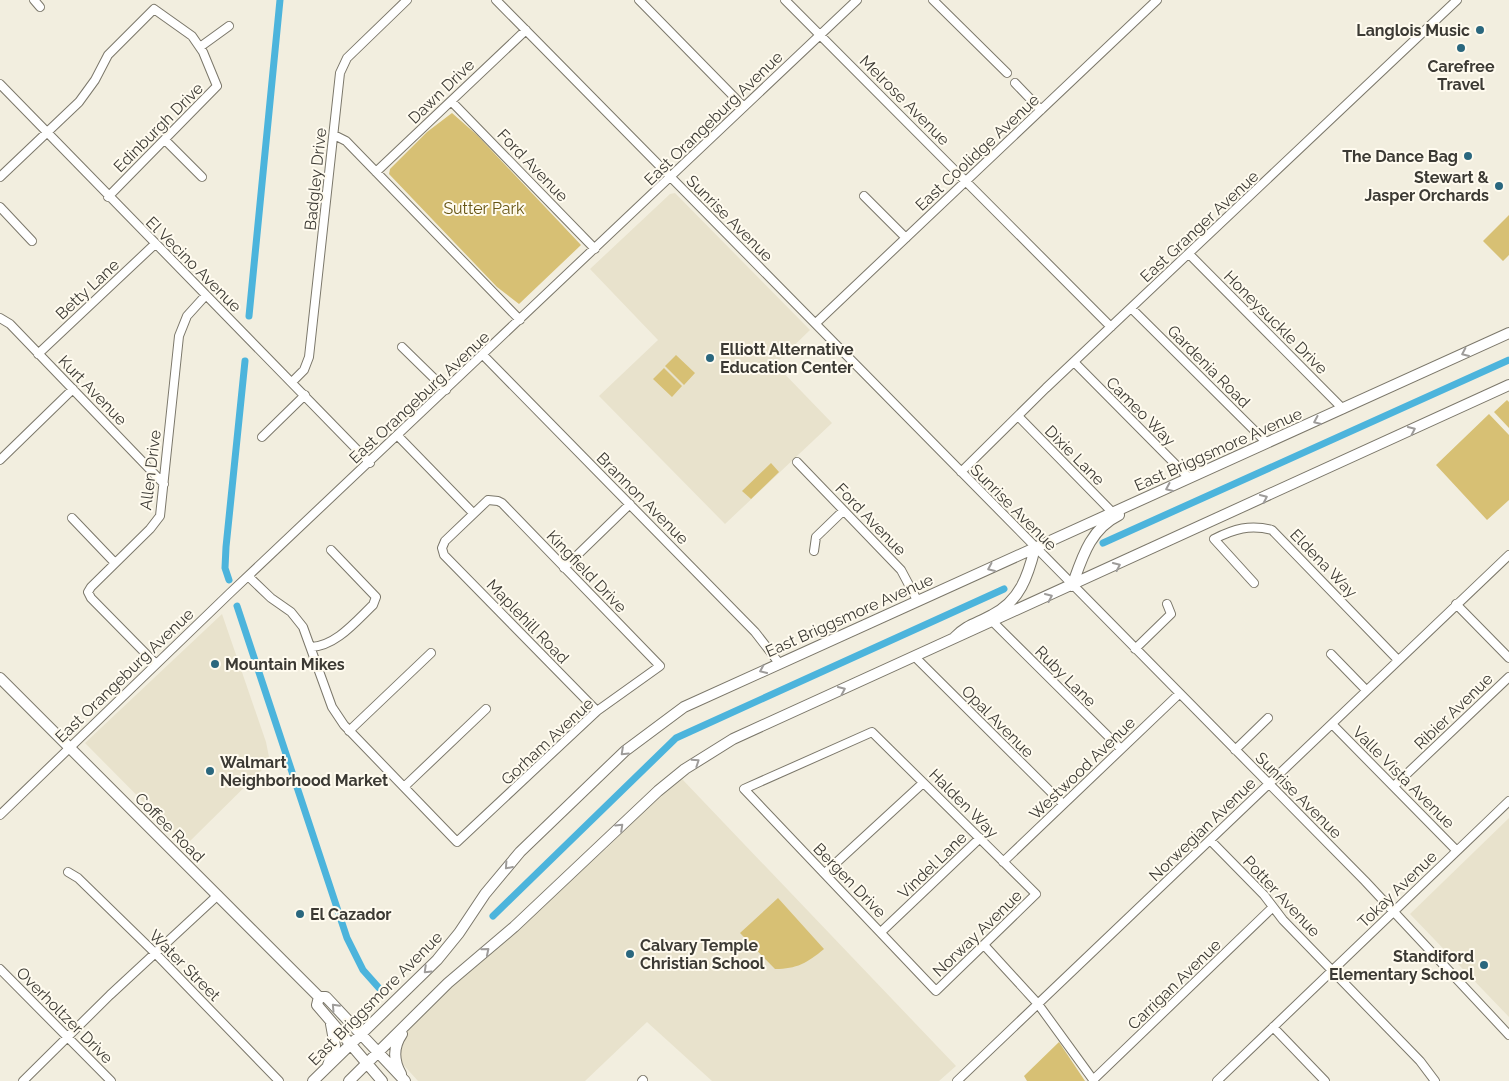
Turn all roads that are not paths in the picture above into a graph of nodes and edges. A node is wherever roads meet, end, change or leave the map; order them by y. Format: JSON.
{"nodes":[{"id":1,"x":34,"y":0,"type":"edge"},
{"id":2,"x":407,"y":0,"type":"edge"},
{"id":3,"x":496,"y":0,"type":"edge"},
{"id":4,"x":639,"y":0,"type":"edge"},
{"id":5,"x":786,"y":0,"type":"edge"},
{"id":6,"x":857,"y":0,"type":"edge"},
{"id":7,"x":933,"y":0,"type":"edge"},
{"id":8,"x":1157,"y":0,"type":"edge"},
{"id":9,"x":1457,"y":0,"type":"edge"},
{"id":10,"x":40,"y":7,"type":"dead end"},
{"id":11,"x":229,"y":26,"type":"dead end"},
{"id":12,"x":526,"y":30,"type":"junction"},
{"id":13,"x":820,"y":35,"type":"junction"},
{"id":14,"x":200,"y":47,"type":"junction"},
{"id":15,"x":1007,"y":73,"type":"dead end"},
{"id":16,"x":1015,"y":82,"type":"dead end"},
{"id":17,"x":0,"y":84,"type":"edge"},
{"id":18,"x":451,"y":100,"type":"junction"},
{"id":19,"x":744,"y":107,"type":"junction"},
{"id":20,"x":1041,"y":110,"type":"junction"},
{"id":21,"x":48,"y":132,"type":"junction"},
{"id":22,"x":334,"y":134,"type":"junction"},
{"id":23,"x":165,"y":140,"type":"junction"},
{"id":24,"x":376,"y":172,"type":"junction"},
{"id":25,"x":0,"y":177,"type":"edge"},
{"id":26,"x":202,"y":177,"type":"dead end"},
{"id":27,"x":671,"y":177,"type":"junction"},
{"id":28,"x":966,"y":181,"type":"junction"},
{"id":29,"x":864,"y":196,"type":"dead end"},
{"id":30,"x":108,"y":197,"type":"junction"},
{"id":31,"x":0,"y":207,"type":"edge"},
{"id":32,"x":906,"y":238,"type":"junction"},
{"id":33,"x":32,"y":241,"type":"dead end"},
{"id":34,"x":155,"y":244,"type":"junction"},
{"id":35,"x":595,"y":249,"type":"junction"},
{"id":36,"x":1189,"y":254,"type":"junction"},
{"id":37,"x":206,"y":295,"type":"junction"},
{"id":38,"x":1131,"y":308,"type":"junction"},
{"id":39,"x":0,"y":318,"type":"edge"},
{"id":40,"x":520,"y":320,"type":"junction"},
{"id":41,"x":816,"y":324,"type":"junction"},
{"id":42,"x":1111,"y":326,"type":"junction"},
{"id":43,"x":1509,"y":333,"type":"edge"},
{"id":44,"x":402,"y":347,"type":"dead end"},
{"id":45,"x":38,"y":354,"type":"junction"},
{"id":46,"x":483,"y":355,"type":"junction"},
{"id":47,"x":1074,"y":362,"type":"junction"},
{"id":48,"x":292,"y":382,"type":"junction"},
{"id":49,"x":1509,"y":386,"type":"edge"},
{"id":50,"x":73,"y":390,"type":"junction"},
{"id":51,"x":446,"y":390,"type":"junction"},
{"id":52,"x":305,"y":396,"type":"junction"},
{"id":53,"x":1343,"y":409,"type":"junction"},
{"id":54,"x":1018,"y":416,"type":"junction"},
{"id":55,"x":398,"y":436,"type":"junction"},
{"id":56,"x":262,"y":437,"type":"dead end"},
{"id":57,"x":1267,"y":443,"type":"junction"},
{"id":58,"x":0,"y":460,"type":"edge"},
{"id":59,"x":797,"y":462,"type":"dead end"},
{"id":60,"x":370,"y":463,"type":"junction"},
{"id":61,"x":961,"y":472,"type":"junction"},
{"id":62,"x":1189,"y":478,"type":"junction"},
{"id":63,"x":164,"y":484,"type":"junction"},
{"id":64,"x":1149,"y":496,"type":"junction"},
{"id":65,"x":630,"y":504,"type":"junction"},
{"id":66,"x":843,"y":511,"type":"junction"},
{"id":67,"x":474,"y":513,"type":"junction"},
{"id":68,"x":1113,"y":513,"type":"junction"},
{"id":69,"x":72,"y":518,"type":"dead end"},
{"id":70,"x":1035,"y":548,"type":"junction"},
{"id":71,"x":330,"y":550,"type":"dead end"},
{"id":72,"x":814,"y":551,"type":"dead end"},
{"id":73,"x":1509,"y":555,"type":"edge"},
{"id":74,"x":115,"y":563,"type":"junction"},
{"id":75,"x":564,"y":568,"type":"junction"},
{"id":76,"x":248,"y":576,"type":"junction"},
{"id":77,"x":1254,"y":583,"type":"dead end"},
{"id":78,"x":1072,"y":586,"type":"junction"},
{"id":79,"x":917,"y":600,"type":"junction"},
{"id":80,"x":1167,"y":604,"type":"dead end"},
{"id":81,"x":1456,"y":604,"type":"junction"},
{"id":82,"x":993,"y":622,"type":"junction"},
{"id":83,"x":951,"y":641,"type":"junction"},
{"id":84,"x":311,"y":647,"type":"junction"},
{"id":85,"x":1135,"y":649,"type":"junction"},
{"id":86,"x":431,"y":653,"type":"dead end"},
{"id":87,"x":1331,"y":654,"type":"dead end"},
{"id":88,"x":914,"y":657,"type":"junction"},
{"id":89,"x":1509,"y":658,"type":"edge"},
{"id":90,"x":1398,"y":660,"type":"junction"},
{"id":91,"x":779,"y":663,"type":"junction"},
{"id":92,"x":156,"y":664,"type":"junction"},
{"id":93,"x":660,"y":666,"type":"joint"},
{"id":94,"x":1509,"y":677,"type":"edge"},
{"id":95,"x":0,"y":678,"type":"edge"},
{"id":96,"x":1366,"y":690,"type":"junction"},
{"id":97,"x":1179,"y":694,"type":"junction"},
{"id":98,"x":486,"y":709,"type":"dead end"},
{"id":99,"x":597,"y":711,"type":"junction"},
{"id":100,"x":1268,"y":718,"type":"dead end"},
{"id":101,"x":1332,"y":724,"type":"junction"},
{"id":102,"x":349,"y":731,"type":"junction"},
{"id":103,"x":69,"y":748,"type":"junction"},
{"id":104,"x":1120,"y":749,"type":"junction"},
{"id":105,"x":1235,"y":750,"type":"junction"},
{"id":106,"x":923,"y":783,"type":"junction"},
{"id":107,"x":1269,"y":784,"type":"junction"},
{"id":108,"x":1394,"y":786,"type":"junction"},
{"id":109,"x":404,"y":787,"type":"junction"},
{"id":110,"x":744,"y":789,"type":"joint"},
{"id":111,"x":1509,"y":801,"type":"edge"},
{"id":112,"x":1063,"y":804,"type":"junction"},
{"id":113,"x":0,"y":815,"type":"edge"},
{"id":114,"x":980,"y":838,"type":"junction"},
{"id":115,"x":1210,"y":840,"type":"junction"},
{"id":116,"x":1457,"y":850,"type":"junction"},
{"id":117,"x":1003,"y":862,"type":"junction"},
{"id":118,"x":68,"y":872,"type":"dead end"},
{"id":119,"x":825,"y":873,"type":"junction"},
{"id":120,"x":1036,"y":894,"type":"joint"},
{"id":121,"x":218,"y":895,"type":"junction"},
{"id":122,"x":1273,"y":907,"type":"junction"},
{"id":123,"x":1394,"y":912,"type":"junction"},
{"id":124,"x":881,"y":932,"type":"junction"},
{"id":125,"x":984,"y":945,"type":"junction"},
{"id":126,"x":155,"y":953,"type":"junction"},
{"id":127,"x":0,"y":969,"type":"edge"},
{"id":128,"x":1332,"y":970,"type":"junction"},
{"id":129,"x":936,"y":991,"type":"joint"},
{"id":130,"x":319,"y":998,"type":"junction"},
{"id":131,"x":1038,"y":1004,"type":"junction"},
{"id":132,"x":330,"y":1020,"type":"junction"},
{"id":133,"x":408,"y":1024,"type":"junction"},
{"id":134,"x":1273,"y":1027,"type":"junction"},
{"id":135,"x":1509,"y":1035,"type":"edge"},
{"id":136,"x":361,"y":1036,"type":"junction"},
{"id":137,"x":68,"y":1037,"type":"junction"},
{"id":138,"x":350,"y":1046,"type":"junction"},
{"id":139,"x":378,"y":1054,"type":"junction"},
{"id":140,"x":366,"y":1064,"type":"junction"},
{"id":141,"x":326,"y":1068,"type":"junction"},
{"id":142,"x":1094,"y":1080,"type":"edge"},
{"id":143,"x":23,"y":1081,"type":"edge"},
{"id":144,"x":111,"y":1081,"type":"edge"},
{"id":145,"x":279,"y":1081,"type":"edge"},
{"id":146,"x":313,"y":1081,"type":"edge"},
{"id":147,"x":349,"y":1081,"type":"edge"},
{"id":148,"x":382,"y":1081,"type":"edge"},
{"id":149,"x":405,"y":1081,"type":"edge"},
{"id":150,"x":957,"y":1081,"type":"edge"},
{"id":151,"x":1217,"y":1081,"type":"edge"},
{"id":152,"x":1325,"y":1081,"type":"edge"},
{"id":153,"x":1435,"y":1081,"type":"edge"}],
"edges":[{"from":1,"to":10,"type":"street"},
{"from":2,"to":22,"type":"street","name":"Badgley Drive"},
{"from":3,"to":12,"type":"street","name":"Sunrise Avenue"},
{"from":4,"to":19,"type":"street"},
{"from":5,"to":13,"type":"street","name":"Melrose Avenue"},
{"from":6,"to":13,"type":"street","name":"East Orangeburg Avenue"},
{"from":7,"to":15,"type":"street"},
{"from":8,"to":20,"type":"street","name":"East Coolidge Avenue"},
{"from":9,"to":36,"type":"street","name":"East Granger Avenue"},
{"from":11,"to":14,"type":"street"},
{"from":12,"to":18,"type":"street","name":"Dawn Drive"},
{"from":12,"to":27,"type":"street","name":"Sunrise Avenue"},
{"from":13,"to":19,"type":"street","name":"East Orangeburg Avenue"},
{"from":13,"to":28,"type":"street","name":"Melrose Avenue"},
{"from":14,"to":21,"type":"street","name":"Edinburgh Drive"},
{"from":14,"to":23,"type":"street","name":"Edinburgh Drive"},
{"from":16,"to":20,"type":"street"},
{"from":17,"to":21,"type":"street","name":"El Vecino Avenue"},
{"from":18,"to":24,"type":"street","name":"Dawn Drive"},
{"from":18,"to":35,"type":"street","name":"Ford Avenue"},
{"from":19,"to":27,"type":"street","name":"East Orangeburg Avenue"},
{"from":20,"to":28,"type":"street","name":"East Coolidge Avenue"},
{"from":21,"to":25,"type":"street"},
{"from":21,"to":30,"type":"street","name":"El Vecino Avenue"},
{"from":22,"to":24,"type":"street"},
{"from":22,"to":48,"type":"street","name":"Badgley Drive"},
{"from":23,"to":26,"type":"street"},
{"from":23,"to":30,"type":"street","name":"Edinburgh Drive"},
{"from":24,"to":40,"type":"street"},
{"from":27,"to":35,"type":"street","name":"East Orangeburg Avenue"},
{"from":27,"to":41,"type":"street","name":"Sunrise Avenue"},
{"from":28,"to":32,"type":"street","name":"East Coolidge Avenue"},
{"from":28,"to":42,"type":"street","name":"Melrose Avenue"},
{"from":29,"to":32,"type":"street"},
{"from":30,"to":34,"type":"street","name":"El Vecino Avenue"},
{"from":31,"to":33,"type":"street"},
{"from":32,"to":41,"type":"street","name":"East Coolidge Avenue"},
{"from":34,"to":37,"type":"street","name":"El Vecino Avenue"},
{"from":34,"to":45,"type":"street","name":"Betty Lane"},
{"from":35,"to":40,"type":"street","name":"East Orangeburg Avenue"},
{"from":36,"to":38,"type":"street","name":"East Granger Avenue"},
{"from":36,"to":53,"type":"street","name":"Honeysuckle Drive"},
{"from":37,"to":48,"type":"street","name":"El Vecino Avenue"},
{"from":37,"to":63,"type":"street","name":"Allen Drive"},
{"from":38,"to":42,"type":"street","name":"East Granger Avenue"},
{"from":38,"to":57,"type":"street","name":"Gardenia Road"},
{"from":39,"to":45,"type":"street","name":"Kurt Avenue"},
{"from":40,"to":46,"type":"street","name":"East Orangeburg Avenue"},
{"from":41,"to":61,"type":"street","name":"Sunrise Avenue"},
{"from":42,"to":47,"type":"street","name":"East Granger Avenue"},
{"from":43,"to":53,"type":"main road","name":"East Briggsmore Avenue","one_way":true},
{"from":44,"to":51,"type":"street"},
{"from":45,"to":50,"type":"street","name":"Kurt Avenue"},
{"from":46,"to":51,"type":"street","name":"East Orangeburg Avenue"},
{"from":46,"to":65,"type":"street","name":"Brannon Avenue"},
{"from":47,"to":54,"type":"street","name":"East Granger Avenue"},
{"from":47,"to":62,"type":"street","name":"Cameo Way"},
{"from":48,"to":52,"type":"street","name":"El Vecino Avenue"},
{"from":78,"to":49,"type":"main road","one_way":true},
{"from":50,"to":58,"type":"street"},
{"from":50,"to":63,"type":"street","name":"Kurt Avenue"},
{"from":51,"to":55,"type":"street","name":"East Orangeburg Avenue"},
{"from":52,"to":56,"type":"street"},
{"from":52,"to":60,"type":"street","name":"El Vecino Avenue"},
{"from":53,"to":57,"type":"main road","name":"East Briggsmore Avenue","one_way":true},
{"from":54,"to":61,"type":"street","name":"East Granger Avenue"},
{"from":54,"to":68,"type":"street","name":"Dixie Lane"},
{"from":55,"to":60,"type":"street","name":"East Orangeburg Avenue"},
{"from":55,"to":67,"type":"street"},
{"from":57,"to":62,"type":"main road","name":"East Briggsmore Avenue"},
{"from":59,"to":66,"type":"street","name":"Ford Avenue"},
{"from":60,"to":76,"type":"street","name":"East Orangeburg Avenue"},
{"from":61,"to":70,"type":"street","name":"Sunrise Avenue"},
{"from":62,"to":64,"type":"main road","name":"East Briggsmore Avenue","one_way":true},
{"from":63,"to":74,"type":"street","name":"Allen Drive"},
{"from":64,"to":68,"type":"main road","name":"East Briggsmore Avenue"},
{"from":64,"to":78,"type":"main road"},
{"from":65,"to":75,"type":"street"},
{"from":65,"to":91,"type":"street","name":"Brannon Avenue"},
{"from":66,"to":72,"type":"street"},
{"from":66,"to":79,"type":"street","name":"Ford Avenue"},
{"from":67,"to":75,"type":"street","name":"Kingfield Drive"},
{"from":67,"to":99,"type":"street","name":"Maplehill Road"},
{"from":68,"to":70,"type":"main road","name":"East Briggsmore Avenue"},
{"from":69,"to":74,"type":"street"},
{"from":70,"to":78,"type":"street","name":"Sunrise Avenue"},
{"from":70,"to":79,"type":"main road","name":"East Briggsmore Avenue","one_way":true},
{"from":70,"to":83,"type":"main road"},
{"from":71,"to":84,"type":"street"},
{"from":73,"to":81,"type":"street","name":"Norwegian Avenue"},
{"from":74,"to":92,"type":"street","name":"Allen Drive"},
{"from":75,"to":93,"type":"street","name":"Kingfield Drive"},
{"from":76,"to":84,"type":"street"},
{"from":76,"to":92,"type":"street","name":"East Orangeburg Avenue"},
{"from":77,"to":90,"type":"street","name":"Eldena Way"},
{"from":82,"to":78,"type":"main road","one_way":true},
{"from":78,"to":85,"type":"street","name":"Sunrise Avenue"},
{"from":79,"to":91,"type":"main road","name":"East Briggsmore Avenue"},
{"from":80,"to":85,"type":"street"},
{"from":81,"to":89,"type":"street"},
{"from":81,"to":90,"type":"street","name":"Norwegian Avenue"},
{"from":82,"to":83,"type":"main road"},
{"from":82,"to":104,"type":"street","name":"Ruby Lane"},
{"from":83,"to":88,"type":"main road"},
{"from":84,"to":102,"type":"street"},
{"from":85,"to":97,"type":"street","name":"Sunrise Avenue"},
{"from":86,"to":102,"type":"street"},
{"from":87,"to":96,"type":"street"},
{"from":88,"to":112,"type":"street","name":"Opal Avenue"},
{"from":133,"to":88,"type":"main road","one_way":true},
{"from":90,"to":96,"type":"street","name":"Norwegian Avenue"},
{"from":91,"to":136,"type":"main road","name":"East Briggsmore Avenue","one_way":true},
{"from":92,"to":103,"type":"street","name":"East Orangeburg Avenue"},
{"from":93,"to":99,"type":"street","name":"Gorham Avenue"},
{"from":94,"to":108,"type":"street","name":"Ribier Avenue"},
{"from":95,"to":103,"type":"main road","name":"Coffee Road"},
{"from":96,"to":101,"type":"street","name":"Norwegian Avenue"},
{"from":97,"to":104,"type":"street","name":"Westwood Avenue"},
{"from":97,"to":105,"type":"street","name":"Sunrise Avenue"},
{"from":98,"to":109,"type":"street"},
{"from":99,"to":109,"type":"street","name":"Gorham Avenue"},
{"from":100,"to":105,"type":"street"},
{"from":101,"to":107,"type":"street","name":"Norwegian Avenue"},
{"from":101,"to":108,"type":"street","name":"Valle Vista Avenue"},
{"from":102,"to":109,"type":"street"},
{"from":103,"to":113,"type":"street","name":"East Orangeburg Avenue"},
{"from":103,"to":121,"type":"main road","name":"Coffee Road"},
{"from":104,"to":112,"type":"street","name":"Westwood Avenue"},
{"from":105,"to":107,"type":"street","name":"Sunrise Avenue"},
{"from":106,"to":110,"type":"street","name":"Halden Way"},
{"from":106,"to":114,"type":"street","name":"Halden Way"},
{"from":106,"to":119,"type":"street"},
{"from":107,"to":115,"type":"street","name":"Norwegian Avenue"},
{"from":107,"to":123,"type":"street","name":"Sunrise Avenue"},
{"from":108,"to":116,"type":"street","name":"Valle Vista Avenue"},
{"from":110,"to":119,"type":"street","name":"Bergen Drive"},
{"from":111,"to":116,"type":"street","name":"Tokay Avenue"},
{"from":112,"to":117,"type":"street","name":"Westwood Avenue"},
{"from":114,"to":117,"type":"street","name":"Halden Way"},
{"from":114,"to":124,"type":"street","name":"Vindel Lane"},
{"from":115,"to":122,"type":"street","name":"Potter Avenue"},
{"from":115,"to":131,"type":"street","name":"Norwegian Avenue"},
{"from":116,"to":123,"type":"street","name":"Tokay Avenue"},
{"from":117,"to":120,"type":"street","name":"Halden Way"},
{"from":118,"to":126,"type":"street","name":"Water Street"},
{"from":119,"to":124,"type":"street","name":"Bergen Drive"},
{"from":120,"to":125,"type":"street","name":"Norway Avenue"},
{"from":121,"to":126,"type":"street"},
{"from":121,"to":130,"type":"main road","name":"Coffee Road"},
{"from":122,"to":128,"type":"street","name":"Potter Avenue"},
{"from":122,"to":142,"type":"street","name":"Carrigan Avenue"},
{"from":123,"to":128,"type":"street","name":"Tokay Avenue"},
{"from":123,"to":135,"type":"street","name":"Sunrise Avenue"},
{"from":124,"to":129,"type":"street","name":"Bergen Drive"},
{"from":125,"to":129,"type":"street","name":"Norway Avenue"},
{"from":125,"to":131,"type":"street"},
{"from":126,"to":137,"type":"street"},
{"from":126,"to":145,"type":"street","name":"Water Street"},
{"from":127,"to":137,"type":"street","name":"Overholtzer Drive"},
{"from":128,"to":134,"type":"street","name":"Tokay Avenue"},
{"from":128,"to":153,"type":"street","name":"Potter Avenue"},
{"from":130,"to":132,"type":"main road","name":"Coffee Road"},
{"from":136,"to":130,"type":"main road","name":"Coffee Road","one_way":true},
{"from":131,"to":142,"type":"street"},
{"from":131,"to":150,"type":"street","name":"Norwegian Avenue"},
{"from":132,"to":138,"type":"main road","name":"Coffee Road"},
{"from":132,"to":141,"type":"main road"},
{"from":133,"to":139,"type":"main road"},
{"from":133,"to":149,"type":"main road"},
{"from":134,"to":151,"type":"street","name":"Tokay Avenue"},
{"from":134,"to":152,"type":"street"},
{"from":136,"to":138,"type":"main road","name":"East Briggsmore Avenue"},
{"from":136,"to":139,"type":"main road","name":"Coffee Road"},
{"from":137,"to":143,"type":"street"},
{"from":137,"to":144,"type":"street","name":"Overholtzer Drive"},
{"from":138,"to":140,"type":"main road","name":"Coffee Road"},
{"from":138,"to":141,"type":"main road","name":"East Briggsmore Avenue"},
{"from":139,"to":140,"type":"main road"},
{"from":139,"to":149,"type":"main road","name":"Coffee Road"},
{"from":140,"to":147,"type":"main road"},
{"from":140,"to":148,"type":"main road","name":"Coffee Road"},
{"from":141,"to":146,"type":"main road","name":"East Briggsmore Avenue"}]}
